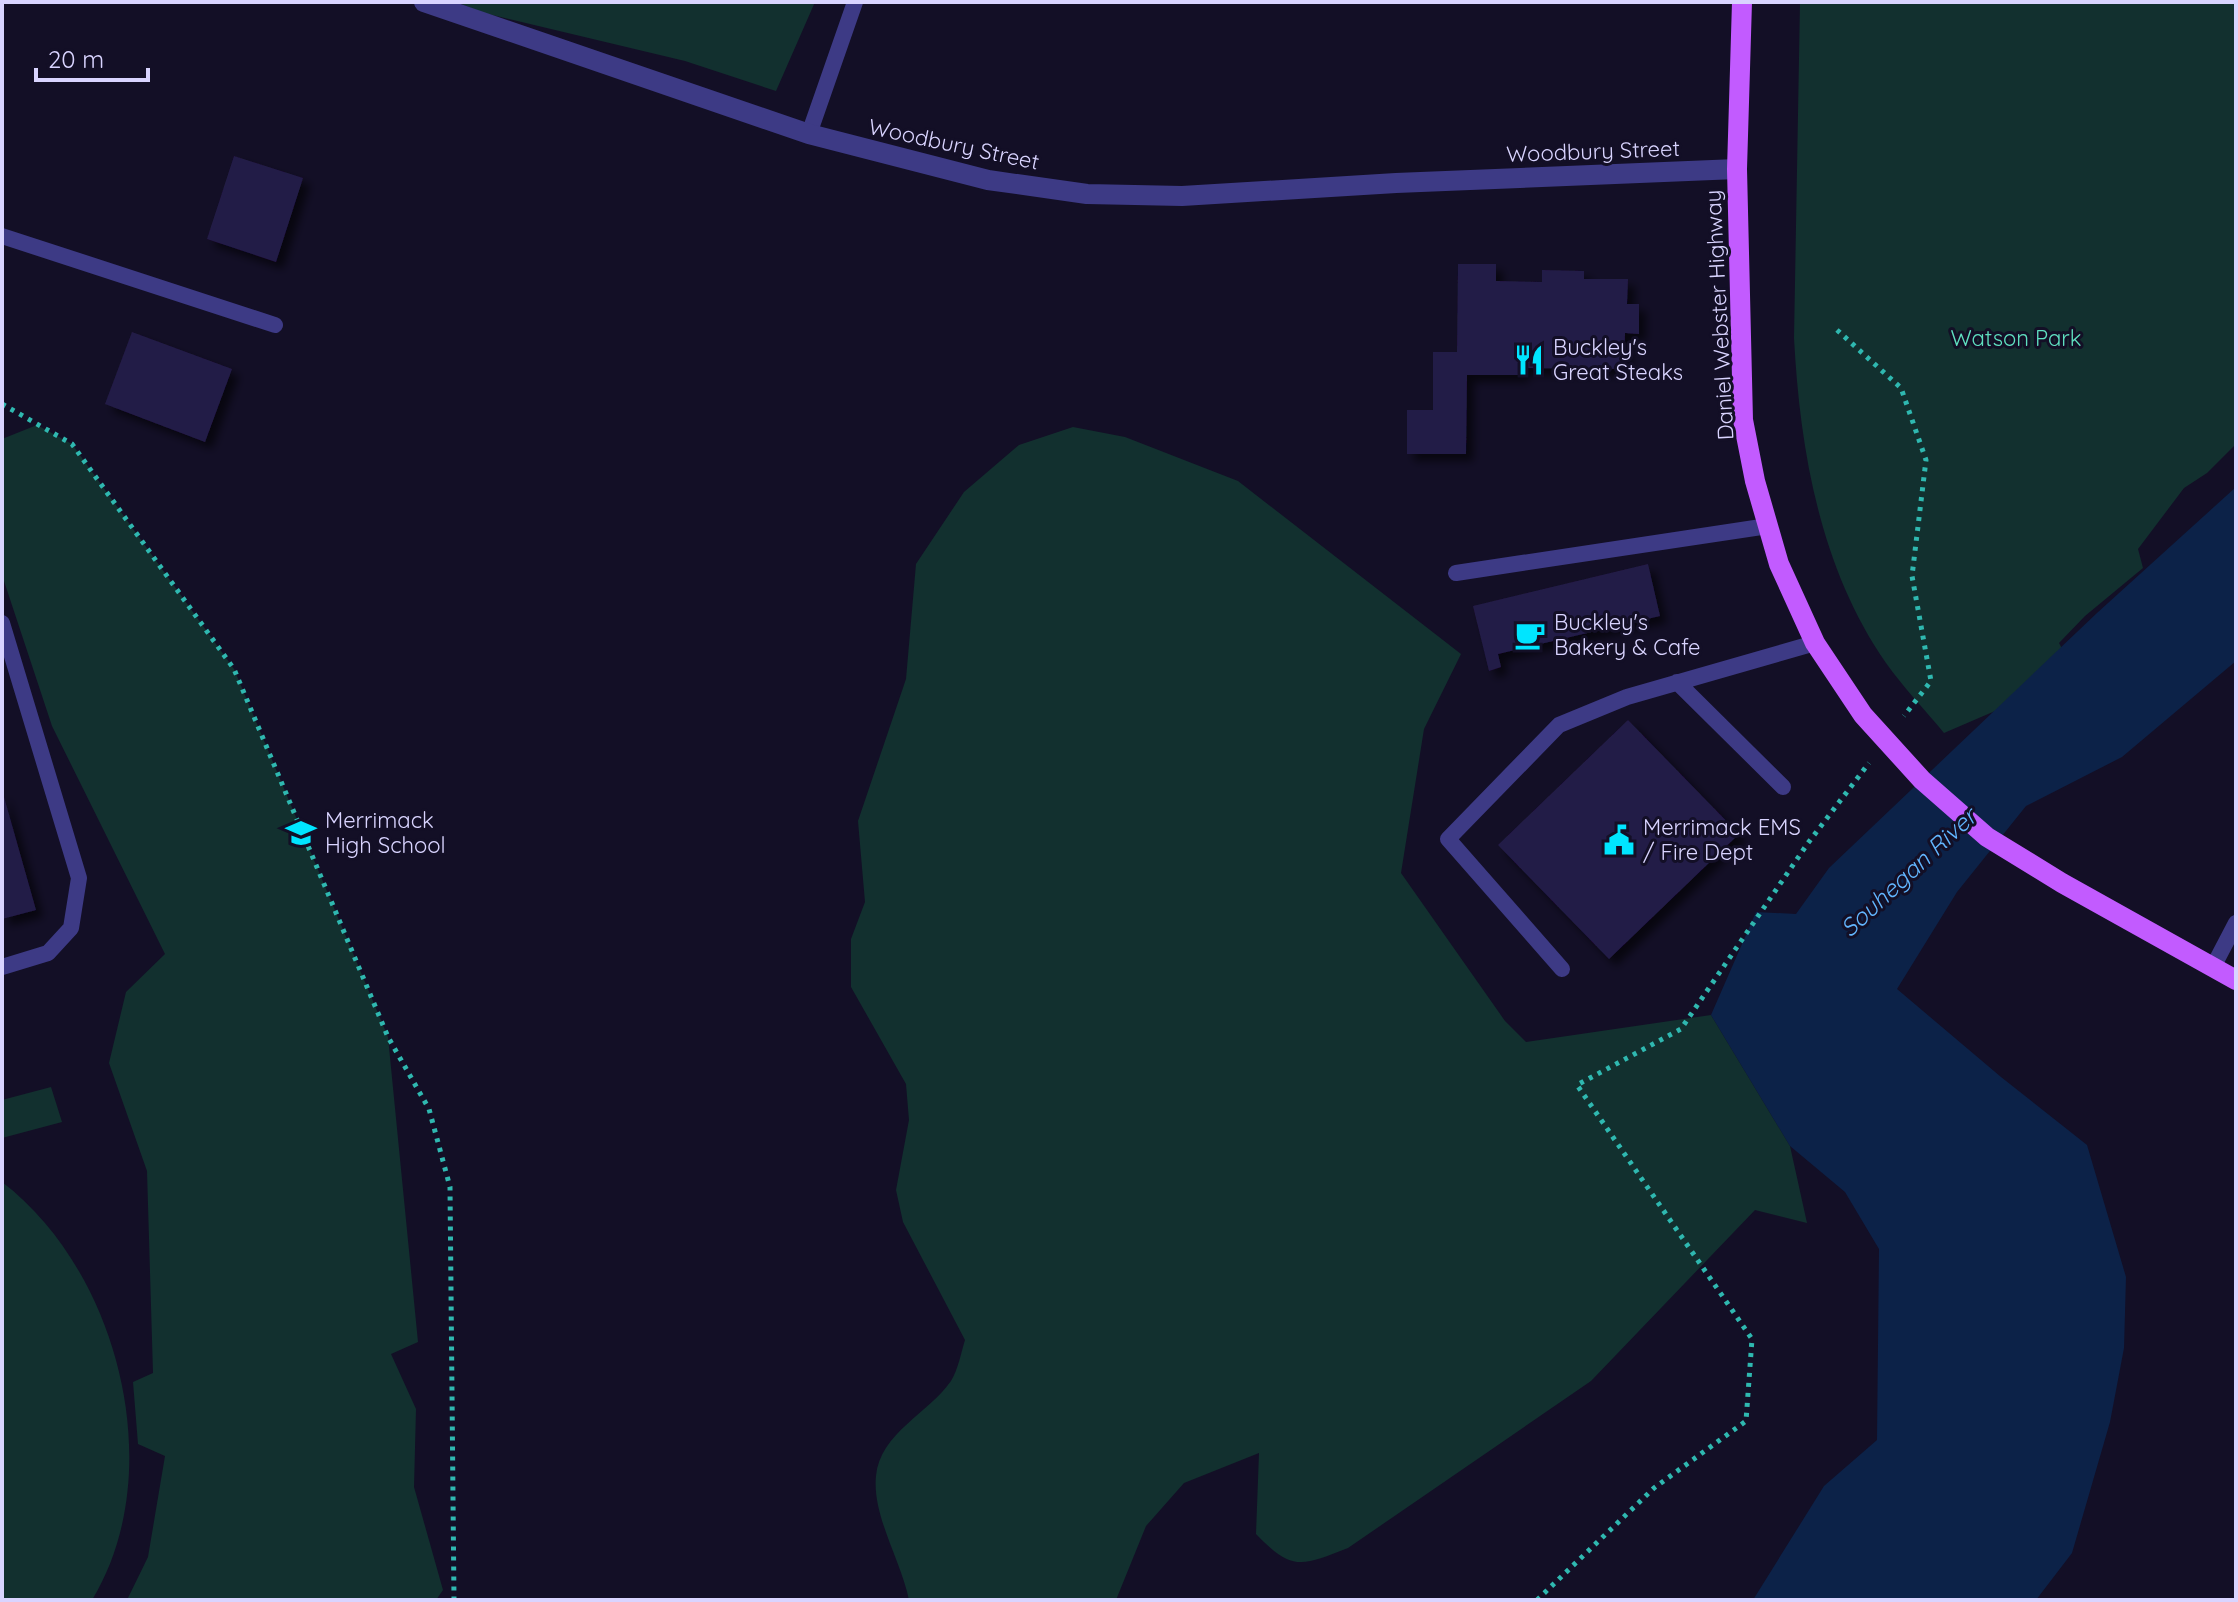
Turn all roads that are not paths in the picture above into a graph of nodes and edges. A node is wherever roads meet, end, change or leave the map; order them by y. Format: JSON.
{"nodes":[{"id":1,"x":424,"y":2,"type":"edge"},
{"id":2,"x":855,"y":2,"type":"edge"},
{"id":3,"x":1742,"y":2,"type":"edge"},
{"id":4,"x":809,"y":134,"type":"junction"},
{"id":5,"x":1737,"y":169,"type":"junction"},
{"id":6,"x":2,"y":236,"type":"edge"},
{"id":7,"x":275,"y":325,"type":"dead end"},
{"id":8,"x":1768,"y":526,"type":"junction"},
{"id":9,"x":1456,"y":573,"type":"dead end"},
{"id":10,"x":2,"y":623,"type":"edge"},
{"id":11,"x":1815,"y":643,"type":"junction"},
{"id":12,"x":1677,"y":682,"type":"junction"},
{"id":13,"x":1783,"y":787,"type":"dead end"},
{"id":14,"x":2236,"y":923,"type":"edge"},
{"id":15,"x":2,"y":967,"type":"edge"},
{"id":16,"x":2213,"y":967,"type":"junction"},
{"id":17,"x":1562,"y":969,"type":"dead end"},
{"id":18,"x":2236,"y":980,"type":"edge"}],
"edges":[{"from":1,"to":4,"type":"street","name":"Woodbury Street"},
{"from":2,"to":4,"type":"lane"},
{"from":3,"to":5,"type":"main road","name":"Daniel Webster Highway"},
{"from":4,"to":5,"type":"street","name":"Woodbury Street"},
{"from":5,"to":8,"type":"main road","name":"Daniel Webster Highway"},
{"from":6,"to":7,"type":"lane"},
{"from":8,"to":9,"type":"lane"},
{"from":8,"to":11,"type":"main road","name":"Daniel Webster Highway"},
{"from":10,"to":15,"type":"lane"},
{"from":11,"to":12,"type":"lane"},
{"from":11,"to":16,"type":"main road","name":"Daniel Webster Highway"},
{"from":12,"to":13,"type":"lane"},
{"from":12,"to":17,"type":"lane"},
{"from":14,"to":16,"type":"lane"},
{"from":16,"to":18,"type":"main road","name":"Daniel Webster Highway"}]}
